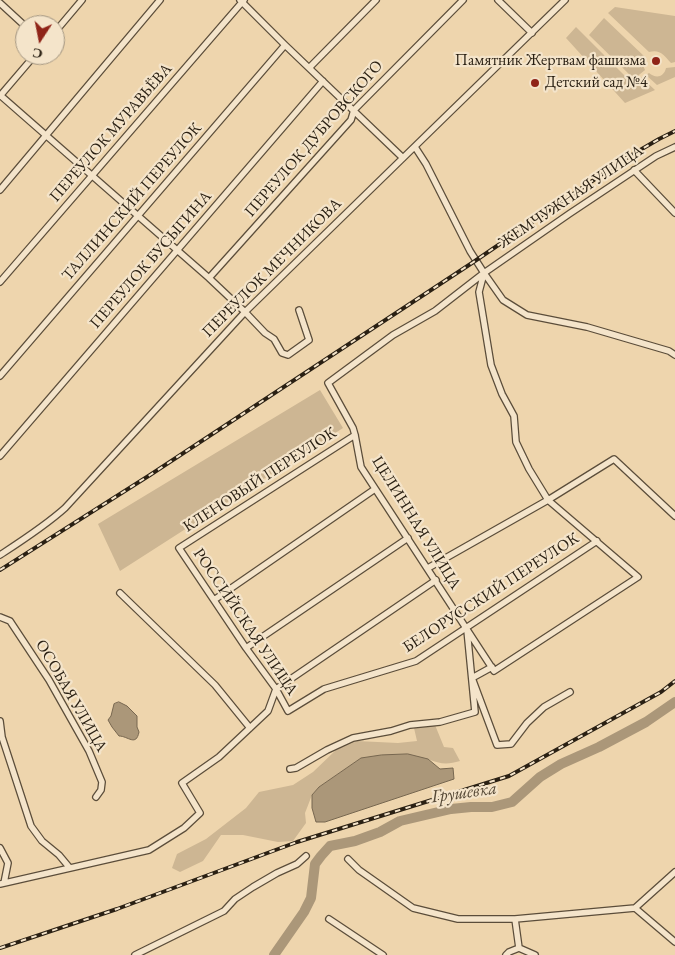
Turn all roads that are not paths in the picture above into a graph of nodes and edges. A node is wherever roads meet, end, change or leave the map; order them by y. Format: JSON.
{"nodes":[{"id":1,"x":82,"y":0,"type":"edge"},
{"id":2,"x":160,"y":0,"type":"edge"},
{"id":3,"x":376,"y":0,"type":"edge"},
{"id":4,"x":463,"y":0,"type":"edge"},
{"id":5,"x":498,"y":0,"type":"edge"},
{"id":6,"x":566,"y":0,"type":"edge"},
{"id":7,"x":242,"y":1,"type":"edge"},
{"id":8,"x":0,"y":3,"type":"edge"},
{"id":9,"x":15,"y":17,"type":"edge"},
{"id":10,"x":65,"y":20,"type":"edge"},
{"id":11,"x":532,"y":33,"type":"junction"},
{"id":12,"x":285,"y":45,"type":"junction"},
{"id":13,"x":26,"y":65,"type":"edge"},
{"id":14,"x":309,"y":68,"type":"junction"},
{"id":15,"x":323,"y":81,"type":"junction"},
{"id":16,"x":0,"y":95,"type":"edge"},
{"id":17,"x":354,"y":110,"type":"junction"},
{"id":18,"x":46,"y":136,"type":"junction"},
{"id":19,"x":415,"y":147,"type":"junction"},
{"id":20,"x":675,"y":147,"type":"edge"},
{"id":21,"x":403,"y":158,"type":"junction"},
{"id":22,"x":634,"y":170,"type":"junction"},
{"id":23,"x":92,"y":176,"type":"junction"},
{"id":24,"x":0,"y":190,"type":"edge"},
{"id":25,"x":675,"y":213,"type":"edge"},
{"id":26,"x":138,"y":216,"type":"junction"},
{"id":27,"x":177,"y":250,"type":"junction"},
{"id":28,"x":484,"y":273,"type":"junction"},
{"id":29,"x":209,"y":278,"type":"junction"},
{"id":30,"x":0,"y":282,"type":"edge"},
{"id":31,"x":299,"y":310,"type":"dead end"},
{"id":32,"x":245,"y":312,"type":"junction"},
{"id":33,"x":675,"y":355,"type":"edge"},
{"id":34,"x":0,"y":376,"type":"edge"},
{"id":35,"x":355,"y":435,"type":"junction"},
{"id":36,"x":0,"y":456,"type":"edge"},
{"id":37,"x":374,"y":489,"type":"junction"},
{"id":38,"x":548,"y":500,"type":"junction"},
{"id":39,"x":675,"y":516,"type":"edge"},
{"id":40,"x":408,"y":538,"type":"junction"},
{"id":41,"x":597,"y":541,"type":"junction"},
{"id":42,"x":179,"y":548,"type":"joint"},
{"id":43,"x":0,"y":554,"type":"edge"},
{"id":44,"x":428,"y":568,"type":"junction"},
{"id":45,"x":436,"y":580,"type":"junction"},
{"id":46,"x":120,"y":593,"type":"dead end"},
{"id":47,"x":214,"y":600,"type":"junction"},
{"id":48,"x":0,"y":617,"type":"edge"},
{"id":49,"x":466,"y":628,"type":"junction"},
{"id":50,"x":246,"y":648,"type":"junction"},
{"id":51,"x":493,"y":669,"type":"junction"},
{"id":52,"x":472,"y":678,"type":"junction"},
{"id":53,"x":276,"y":689,"type":"junction"},
{"id":54,"x":570,"y":692,"type":"dead end"},
{"id":55,"x":288,"y":711,"type":"joint"},
{"id":56,"x":0,"y":721,"type":"edge"},
{"id":57,"x":250,"y":728,"type":"junction"},
{"id":58,"x":290,"y":769,"type":"dead end"},
{"id":59,"x":96,"y":797,"type":"dead end"},
{"id":60,"x":0,"y":848,"type":"edge"},
{"id":61,"x":306,"y":856,"type":"dead end"},
{"id":62,"x":348,"y":859,"type":"dead end"},
{"id":63,"x":69,"y":868,"type":"junction"},
{"id":64,"x":675,"y":872,"type":"edge"},
{"id":65,"x":2,"y":884,"type":"edge"},
{"id":66,"x":635,"y":908,"type":"junction"},
{"id":67,"x":329,"y":919,"type":"dead end"},
{"id":68,"x":515,"y":919,"type":"junction"},
{"id":69,"x":675,"y":942,"type":"edge"},
{"id":70,"x":519,"y":948,"type":"junction"},
{"id":71,"x":135,"y":955,"type":"edge"},
{"id":72,"x":384,"y":955,"type":"edge"},
{"id":73,"x":506,"y":955,"type":"edge"},
{"id":74,"x":535,"y":955,"type":"edge"}],
"edges":[{"from":1,"to":10,"type":"street"},
{"from":2,"to":18,"type":"street"},
{"from":3,"to":14,"type":"street"},
{"from":4,"to":17,"type":"street","name":"ПЕРЕУЛОК ДУБРОВСКОГО"},
{"from":5,"to":11,"type":"street"},
{"from":6,"to":11,"type":"street","name":"ПЕРЕУЛОК МЕЧНИКОВА"},
{"from":7,"to":12,"type":"street"},
{"from":7,"to":23,"type":"street","name":"ПЕРЕУЛОК МУРАВЬЁВА"},
{"from":8,"to":9,"type":"street"},
{"from":11,"to":19,"type":"street","name":"ПЕРЕУЛОК МЕЧНИКОВА"},
{"from":12,"to":14,"type":"street"},
{"from":12,"to":26,"type":"street","name":"ТАЛЛИНСКИЙ ПЕРЕУЛОК"},
{"from":13,"to":16,"type":"street"},
{"from":14,"to":15,"type":"street"},
{"from":15,"to":17,"type":"street"},
{"from":15,"to":27,"type":"street","name":"ПЕРЕУЛОК БУСЫГИНА"},
{"from":16,"to":18,"type":"street"},
{"from":17,"to":21,"type":"street"},
{"from":17,"to":29,"type":"street","name":"ПЕРЕУЛОК ДУБРОВСКОГО"},
{"from":18,"to":23,"type":"street"},
{"from":18,"to":24,"type":"street"},
{"from":19,"to":21,"type":"street","name":"ПЕРЕУЛОК МЕЧНИКОВА"},
{"from":19,"to":28,"type":"street"},
{"from":20,"to":22,"type":"street","name":"ЖЕМЧУЖНАЯ УЛИЦА"},
{"from":21,"to":32,"type":"street","name":"ПЕРЕУЛОК МЕЧНИКОВА"},
{"from":22,"to":25,"type":"street"},
{"from":22,"to":28,"type":"street","name":"ЖЕМЧУЖНАЯ УЛИЦА"},
{"from":23,"to":26,"type":"street"},
{"from":23,"to":30,"type":"street","name":"ПЕРЕУЛОК МУРАВЬЁВА"},
{"from":26,"to":27,"type":"street"},
{"from":26,"to":34,"type":"street","name":"ТАЛЛИНСКИЙ ПЕРЕУЛОК"},
{"from":27,"to":29,"type":"street"},
{"from":27,"to":36,"type":"street","name":"ПЕРЕУЛОК БУСЫГИНА"},
{"from":28,"to":33,"type":"street"},
{"from":28,"to":35,"type":"street","name":"ЦЕЛИННАЯ УЛИЦА"},
{"from":28,"to":38,"type":"street"},
{"from":29,"to":32,"type":"street"},
{"from":31,"to":32,"type":"street"},
{"from":32,"to":43,"type":"street","name":"ПЕРЕУЛОК МЕЧНИКОВА"},
{"from":35,"to":37,"type":"street","name":"ЦЕЛИННАЯ УЛИЦА"},
{"from":35,"to":42,"type":"street","name":"КЛЕНОВЫЙ ПЕРЕУЛОК"},
{"from":37,"to":40,"type":"street","name":"ЦЕЛИННАЯ УЛИЦА"},
{"from":37,"to":47,"type":"street"},
{"from":38,"to":39,"type":"street"},
{"from":38,"to":41,"type":"street"},
{"from":38,"to":44,"type":"street"},
{"from":40,"to":44,"type":"street","name":"ЦЕЛИННАЯ УЛИЦА"},
{"from":40,"to":50,"type":"street"},
{"from":41,"to":49,"type":"street","name":"БЕЛОРУССКИЙ ПЕРЕУЛОК"},
{"from":41,"to":51,"type":"street"},
{"from":42,"to":47,"type":"street","name":"РОССИЙСКАЯ УЛИЦА"},
{"from":44,"to":45,"type":"street","name":"ЦЕЛИННАЯ УЛИЦА"},
{"from":45,"to":49,"type":"street","name":"ЦЕЛИННАЯ УЛИЦА"},
{"from":45,"to":53,"type":"street"},
{"from":46,"to":57,"type":"street"},
{"from":47,"to":50,"type":"street","name":"РОССИЙСКАЯ УЛИЦА"},
{"from":48,"to":59,"type":"street","name":"ОСОБАЯ УЛИЦА"},
{"from":49,"to":51,"type":"street","name":"ЦЕЛИННАЯ УЛИЦА"},
{"from":49,"to":52,"type":"street"},
{"from":49,"to":55,"type":"street","name":"БЕЛОРУССКИЙ ПЕРЕУЛОК"},
{"from":50,"to":53,"type":"street","name":"РОССИЙСКАЯ УЛИЦА"},
{"from":51,"to":52,"type":"street"},
{"from":52,"to":54,"type":"street"},
{"from":52,"to":58,"type":"street"},
{"from":53,"to":55,"type":"street","name":"РОССИЙСКАЯ УЛИЦА"},
{"from":53,"to":57,"type":"street"},
{"from":56,"to":63,"type":"street"},
{"from":57,"to":63,"type":"street"},
{"from":60,"to":65,"type":"street"},
{"from":61,"to":71,"type":"street"},
{"from":62,"to":68,"type":"street"},
{"from":63,"to":65,"type":"street"},
{"from":64,"to":66,"type":"street"},
{"from":66,"to":68,"type":"street"},
{"from":66,"to":69,"type":"street"},
{"from":67,"to":72,"type":"street"},
{"from":68,"to":70,"type":"street"},
{"from":70,"to":73,"type":"street"},
{"from":70,"to":74,"type":"street"}]}
